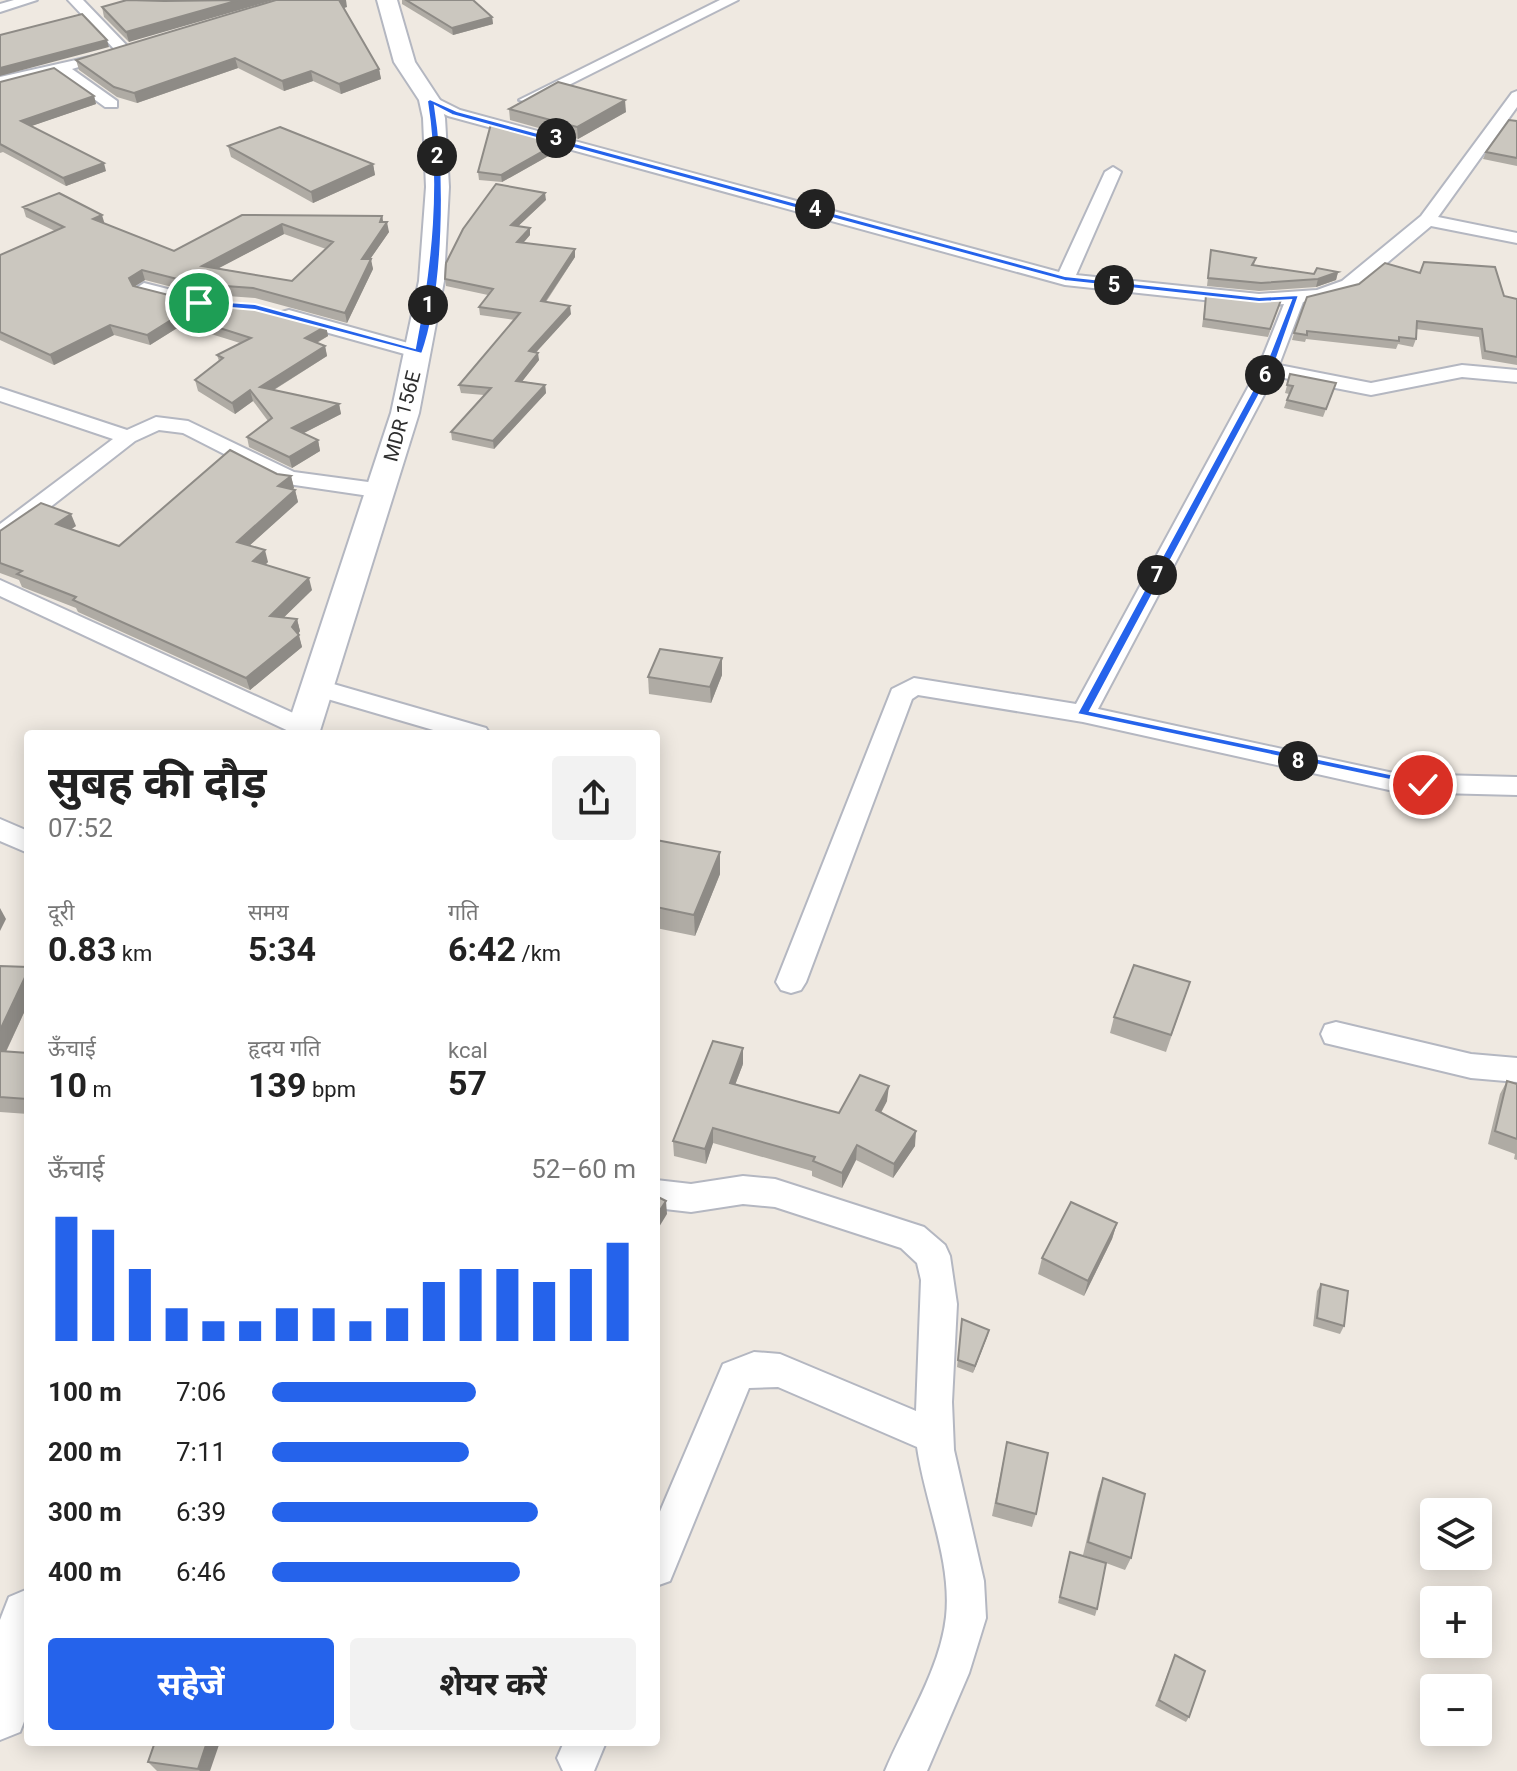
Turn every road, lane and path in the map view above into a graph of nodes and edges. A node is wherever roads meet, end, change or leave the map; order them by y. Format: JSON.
{"nodes":[{"id":1,"x":30,"y":0,"type":"edge"},
{"id":2,"x":75,"y":0,"type":"edge"},
{"id":3,"x":387,"y":0,"type":"edge"},
{"id":4,"x":731,"y":0,"type":"edge"},
{"id":5,"x":0,"y":8,"type":"edge"},
{"id":6,"x":61,"y":68,"type":"junction"},
{"id":7,"x":0,"y":82,"type":"edge"},
{"id":8,"x":1517,"y":96,"type":"edge"},
{"id":9,"x":430,"y":101,"type":"junction"},
{"id":10,"x":111,"y":104,"type":"dead end"},
{"id":11,"x":503,"y":113,"type":"junction"},
{"id":12,"x":1113,"y":172,"type":"dead end"},
{"id":13,"x":1427,"y":220,"type":"junction"},
{"id":14,"x":1517,"y":238,"type":"edge"},
{"id":15,"x":1065,"y":279,"type":"junction"},
{"id":16,"x":144,"y":289,"type":"edge"},
{"id":17,"x":1296,"y":297,"type":"junction"},
{"id":18,"x":227,"y":305,"type":"edge"},
{"id":19,"x":270,"y":311,"type":"edge"},
{"id":20,"x":419,"y":352,"type":"junction"},
{"id":21,"x":1268,"y":369,"type":"junction"},
{"id":22,"x":1517,"y":376,"type":"edge"},
{"id":23,"x":4,"y":400,"type":"edge"},
{"id":24,"x":128,"y":437,"type":"junction"},
{"id":25,"x":383,"y":491,"type":"junction"},
{"id":26,"x":0,"y":535,"type":"edge"},
{"id":27,"x":0,"y":587,"type":"edge"},
{"id":28,"x":316,"y":687,"type":"junction"},
{"id":29,"x":1083,"y":714,"type":"junction"},
{"id":30,"x":301,"y":730,"type":"edge"},
{"id":31,"x":303,"y":730,"type":"edge"},
{"id":32,"x":463,"y":730,"type":"edge"},
{"id":33,"x":1517,"y":786,"type":"edge"},
{"id":34,"x":0,"y":829,"type":"edge"},
{"id":35,"x":24,"y":841,"type":"edge"},
{"id":36,"x":791,"y":982,"type":"dead end"},
{"id":37,"x":1336,"y":1034,"type":"dead end"},
{"id":38,"x":1517,"y":1070,"type":"edge"},
{"id":39,"x":660,"y":1194,"type":"edge"},
{"id":40,"x":935,"y":1437,"type":"junction"},
{"id":41,"x":660,"y":1557,"type":"edge"},
{"id":42,"x":24,"y":1630,"type":"edge"},
{"id":43,"x":0,"y":1712,"type":"edge"},
{"id":44,"x":906,"y":1771,"type":"edge"}],
"edges":[{"from":1,"to":5,"type":"street"},
{"from":2,"to":6,"type":"street"},
{"from":3,"to":9,"type":"main road","name":"MDR 156E"},
{"from":4,"to":11,"type":"street"},
{"from":6,"to":7,"type":"street"},
{"from":6,"to":10,"type":"street"},
{"from":8,"to":13,"type":"street"},
{"from":9,"to":11,"type":"street"},
{"from":9,"to":20,"type":"main road","name":"MDR 156E"},
{"from":11,"to":15,"type":"street"},
{"from":12,"to":15,"type":"street"},
{"from":13,"to":14,"type":"street"},
{"from":13,"to":17,"type":"street"},
{"from":15,"to":17,"type":"street"},
{"from":16,"to":18,"type":"street"},
{"from":17,"to":21,"type":"street"},
{"from":19,"to":20,"type":"street"},
{"from":20,"to":25,"type":"main road","name":"MDR 156E"},
{"from":21,"to":22,"type":"street"},
{"from":21,"to":29,"type":"street"},
{"from":23,"to":24,"type":"street"},
{"from":24,"to":25,"type":"street"},
{"from":24,"to":26,"type":"street"},
{"from":25,"to":28,"type":"main road","name":"MDR 156E"},
{"from":27,"to":30,"type":"street"},
{"from":28,"to":31,"type":"main road","name":"MDR 156E"},
{"from":28,"to":32,"type":"street"},
{"from":29,"to":33,"type":"street"},
{"from":29,"to":36,"type":"street"},
{"from":34,"to":35,"type":"street"},
{"from":37,"to":38,"type":"street"},
{"from":39,"to":40,"type":"street"},
{"from":40,"to":41,"type":"street"},
{"from":40,"to":44,"type":"street"},
{"from":42,"to":43,"type":"main road"}]}
